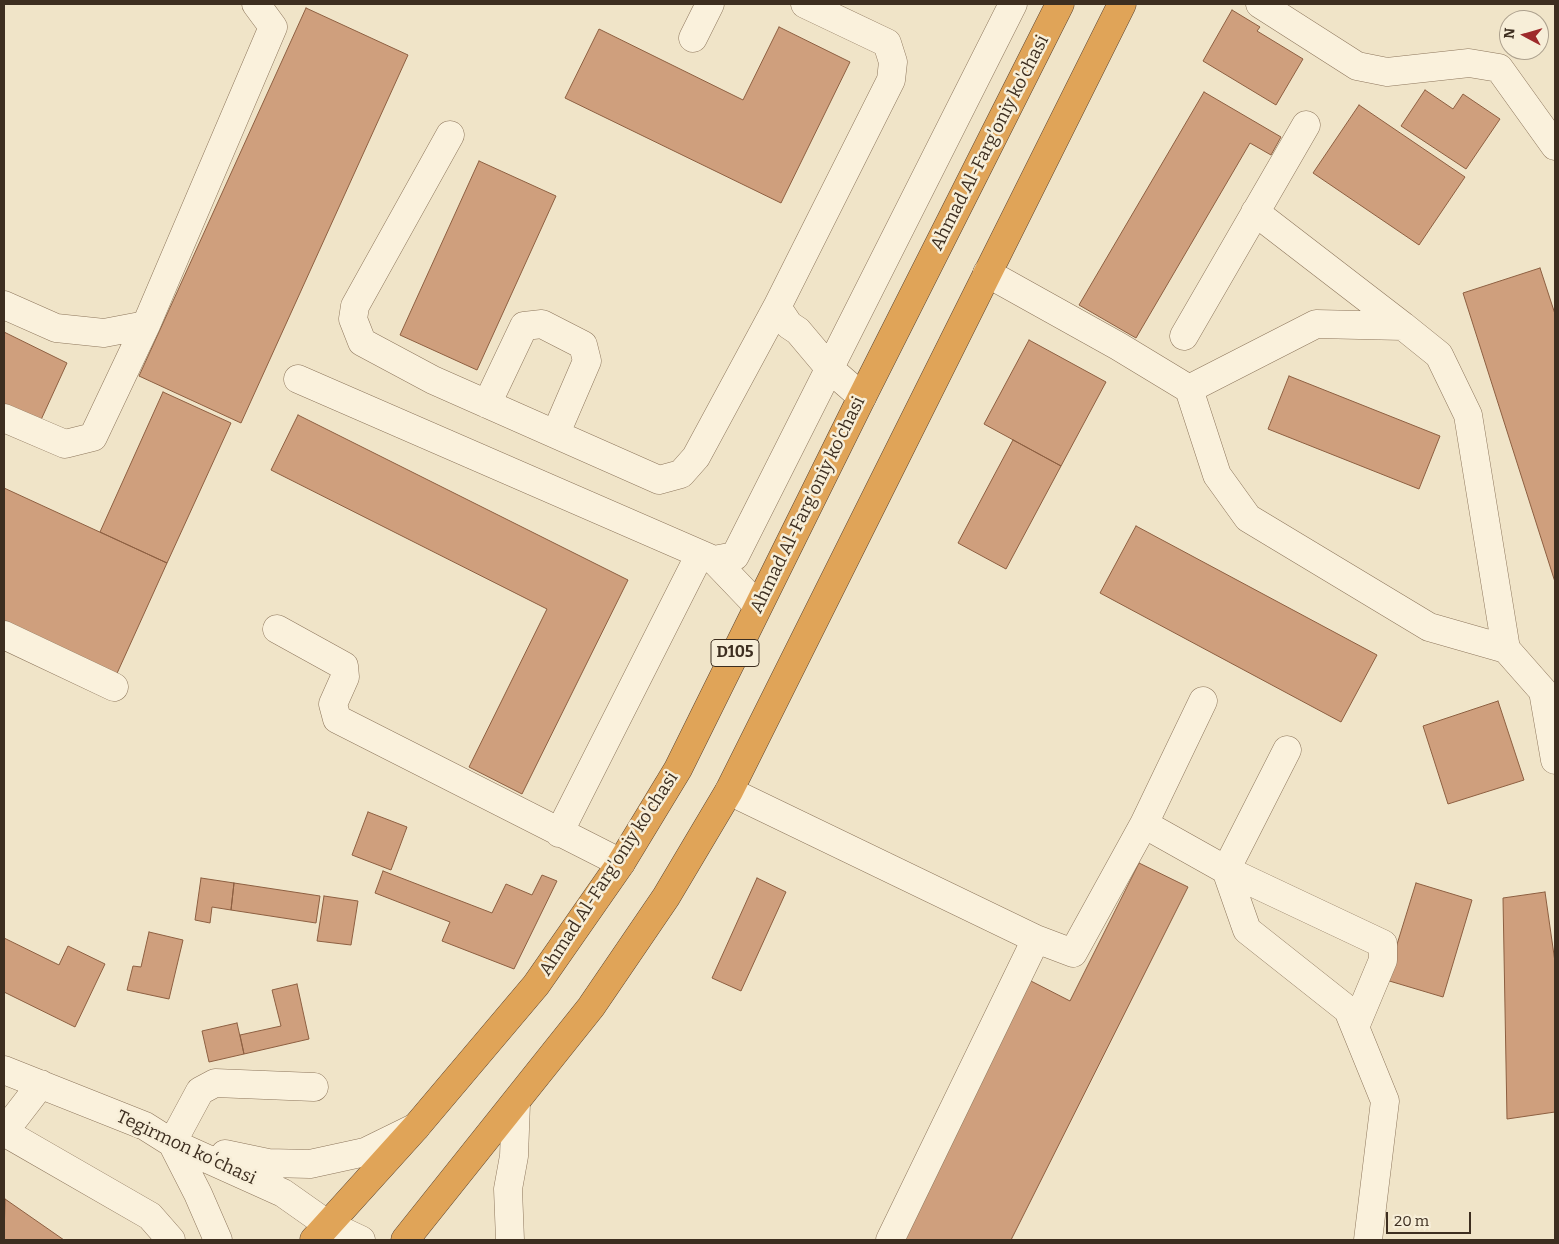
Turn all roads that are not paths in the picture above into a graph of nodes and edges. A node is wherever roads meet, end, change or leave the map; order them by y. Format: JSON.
{"nodes":[{"id":1,"x":256,"y":4,"type":"edge"},
{"id":2,"x":710,"y":4,"type":"edge"},
{"id":3,"x":805,"y":4,"type":"edge"},
{"id":4,"x":1013,"y":4,"type":"edge"},
{"id":5,"x":1060,"y":4,"type":"edge"},
{"id":6,"x":1122,"y":4,"type":"edge"},
{"id":7,"x":1260,"y":4,"type":"edge"},
{"id":8,"x":693,"y":38,"type":"dead end"},
{"id":9,"x":1306,"y":125,"type":"dead end"},
{"id":10,"x":450,"y":135,"type":"dead end"},
{"id":11,"x":1555,"y":146,"type":"edge"},
{"id":12,"x":1256,"y":212,"type":"junction"},
{"id":13,"x":987,"y":273,"type":"junction"},
{"id":14,"x":4,"y":305,"type":"edge"},
{"id":15,"x":777,"y":307,"type":"junction"},
{"id":16,"x":146,"y":325,"type":"junction"},
{"id":17,"x":1403,"y":326,"type":"junction"},
{"id":18,"x":1184,"y":336,"type":"dead end"},
{"id":19,"x":830,"y":369,"type":"junction"},
{"id":20,"x":298,"y":379,"type":"dead end"},
{"id":21,"x":1189,"y":389,"type":"junction"},
{"id":22,"x":862,"y":397,"type":"junction"},
{"id":23,"x":487,"y":404,"type":"junction"},
{"id":24,"x":4,"y":418,"type":"edge"},
{"id":25,"x":556,"y":433,"type":"junction"},
{"id":26,"x":707,"y":557,"type":"junction"},
{"id":27,"x":758,"y":606,"type":"junction"},
{"id":28,"x":277,"y":629,"type":"dead end"},
{"id":29,"x":4,"y":635,"type":"edge"},
{"id":30,"x":1506,"y":648,"type":"junction"},
{"id":31,"x":114,"y":687,"type":"dead end"},
{"id":32,"x":1203,"y":702,"type":"dead end"},
{"id":33,"x":1287,"y":750,"type":"dead end"},
{"id":34,"x":1555,"y":760,"type":"edge"},
{"id":35,"x":729,"y":791,"type":"junction"},
{"id":36,"x":1144,"y":824,"type":"junction"},
{"id":37,"x":559,"y":833,"type":"junction"},
{"id":38,"x":621,"y":863,"type":"junction"},
{"id":39,"x":1226,"y":870,"type":"junction"},
{"id":40,"x":1036,"y":939,"type":"junction"},
{"id":41,"x":1355,"y":1027,"type":"junction"},
{"id":42,"x":4,"y":1070,"type":"edge"},
{"id":43,"x":41,"y":1084,"type":"junction"},
{"id":44,"x":314,"y":1087,"type":"dead end"},
{"id":45,"x":516,"y":1103,"type":"junction"},
{"id":46,"x":416,"y":1127,"type":"junction"},
{"id":47,"x":4,"y":1132,"type":"edge"},
{"id":48,"x":172,"y":1143,"type":"junction"},
{"id":49,"x":320,"y":1232,"type":"edge"},
{"id":50,"x":171,"y":1240,"type":"edge"},
{"id":51,"x":218,"y":1240,"type":"edge"},
{"id":52,"x":361,"y":1240,"type":"edge"},
{"id":53,"x":404,"y":1240,"type":"edge"},
{"id":54,"x":510,"y":1240,"type":"edge"},
{"id":55,"x":890,"y":1240,"type":"edge"},
{"id":56,"x":1368,"y":1240,"type":"edge"}],
"edges":[{"from":1,"to":16,"type":"street"},
{"from":2,"to":8,"type":"street"},
{"from":3,"to":15,"type":"street"},
{"from":4,"to":19,"type":"street"},
{"from":5,"to":22,"type":"highway","name":"Ahmad Al-Farg'oniy ko'chasi","number":"D105"},
{"from":6,"to":13,"type":"highway"},
{"from":7,"to":11,"type":"street"},
{"from":9,"to":12,"type":"street"},
{"from":10,"to":23,"type":"street"},
{"from":12,"to":17,"type":"street"},
{"from":12,"to":18,"type":"street"},
{"from":13,"to":21,"type":"street"},
{"from":13,"to":35,"type":"highway"},
{"from":14,"to":16,"type":"street"},
{"from":15,"to":19,"type":"street"},
{"from":15,"to":25,"type":"street"},
{"from":16,"to":24,"type":"street"},
{"from":17,"to":21,"type":"street"},
{"from":17,"to":30,"type":"street"},
{"from":19,"to":22,"type":"street"},
{"from":19,"to":26,"type":"street"},
{"from":20,"to":26,"type":"street"},
{"from":21,"to":30,"type":"street"},
{"from":22,"to":27,"type":"highway","name":"Ahmad Al-Farg'oniy ko'chasi","number":"D105"},
{"from":23,"to":25,"type":"street"},
{"from":23,"to":25,"type":"street"},
{"from":26,"to":27,"type":"street"},
{"from":26,"to":37,"type":"street"},
{"from":27,"to":38,"type":"highway","name":"Ahmad Al-Farg'oniy ko'chasi","number":"D105"},
{"from":28,"to":37,"type":"street"},
{"from":29,"to":31,"type":"street"},
{"from":30,"to":34,"type":"street"},
{"from":32,"to":36,"type":"street"},
{"from":33,"to":39,"type":"street"},
{"from":35,"to":40,"type":"street"},
{"from":35,"to":45,"type":"highway"},
{"from":36,"to":39,"type":"street"},
{"from":36,"to":40,"type":"street"},
{"from":37,"to":38,"type":"street"},
{"from":38,"to":46,"type":"highway","name":"Ahmad Al-Farg'oniy ko'chasi","number":"D105"},
{"from":39,"to":41,"type":"street"},
{"from":39,"to":41,"type":"street"},
{"from":40,"to":55,"type":"street"},
{"from":41,"to":56,"type":"street"},
{"from":42,"to":43,"type":"street","name":"Tegirmon koʻchasi"},
{"from":43,"to":47,"type":"street"},
{"from":43,"to":48,"type":"street","name":"Tegirmon koʻchasi"},
{"from":44,"to":48,"type":"street"},
{"from":45,"to":53,"type":"highway"},
{"from":45,"to":54,"type":"street"},
{"from":46,"to":48,"type":"street"},
{"from":46,"to":49,"type":"highway","name":"Ahmad Al-Farg'oniy ko'chasi","number":"D105"},
{"from":47,"to":50,"type":"street"},
{"from":48,"to":49,"type":"street","name":"Tegirmon koʻchasi"},
{"from":48,"to":51,"type":"street"},
{"from":49,"to":52,"type":"street","name":"Tegirmon koʻchasi"}]}
